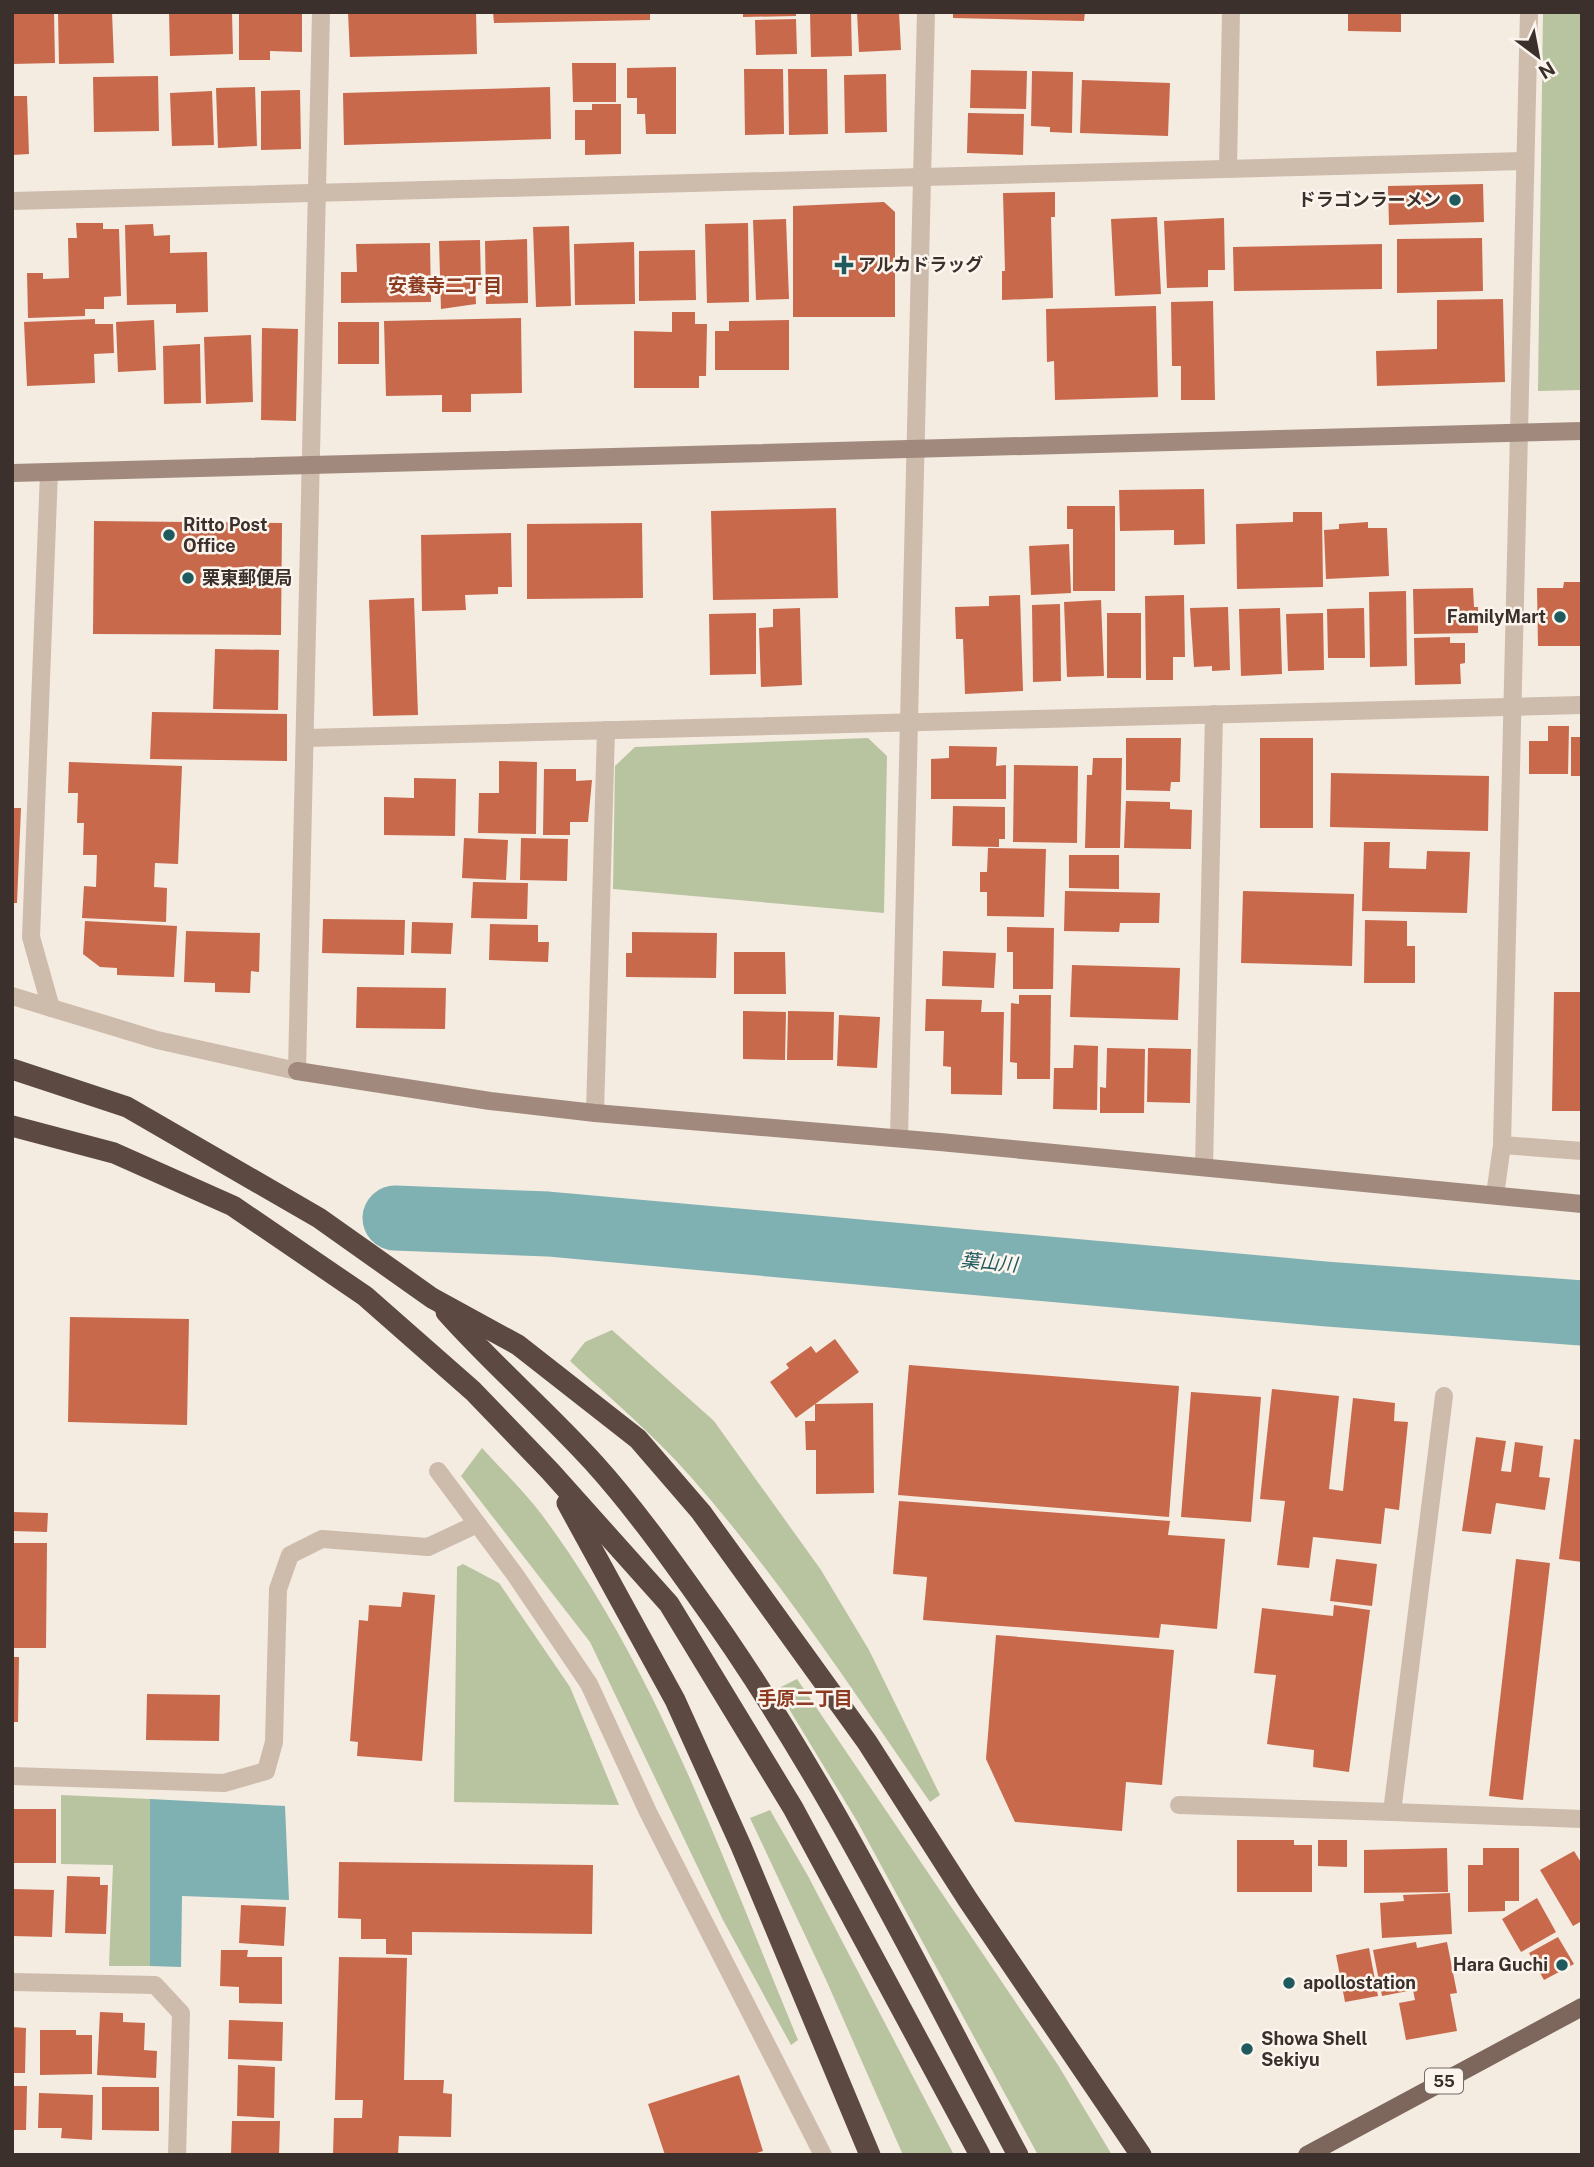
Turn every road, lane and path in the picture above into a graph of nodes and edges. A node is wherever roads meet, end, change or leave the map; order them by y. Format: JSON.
{"nodes":[{"id":1,"x":321,"y":12,"type":"edge"},
{"id":2,"x":926,"y":12,"type":"edge"},
{"id":3,"x":1231,"y":12,"type":"edge"},
{"id":4,"x":1529,"y":12,"type":"edge"},
{"id":5,"x":1524,"y":161,"type":"junction"},
{"id":6,"x":1228,"y":168,"type":"junction"},
{"id":7,"x":923,"y":176,"type":"junction"},
{"id":8,"x":316,"y":193,"type":"junction"},
{"id":9,"x":12,"y":201,"type":"edge"},
{"id":10,"x":1582,"y":431,"type":"edge"},
{"id":11,"x":1520,"y":432,"type":"junction"},
{"id":12,"x":916,"y":450,"type":"junction"},
{"id":13,"x":312,"y":465,"type":"junction"},
{"id":14,"x":49,"y":472,"type":"junction"},
{"id":15,"x":12,"y":473,"type":"edge"},
{"id":16,"x":1582,"y":705,"type":"edge"},
{"id":17,"x":1512,"y":706,"type":"junction"},
{"id":18,"x":1214,"y":714,"type":"junction"},
{"id":19,"x":910,"y":723,"type":"junction"},
{"id":20,"x":606,"y":730,"type":"junction"},
{"id":21,"x":305,"y":738,"type":"junction"},
{"id":22,"x":12,"y":996,"type":"edge"},
{"id":23,"x":51,"y":1008,"type":"junction"},
{"id":24,"x":12,"y":1069,"type":"edge"},
{"id":25,"x":297,"y":1070,"type":"junction"},
{"id":26,"x":595,"y":1113,"type":"junction"},
{"id":27,"x":12,"y":1126,"type":"edge"},
{"id":28,"x":899,"y":1138,"type":"junction"},
{"id":29,"x":1503,"y":1145,"type":"junction"},
{"id":30,"x":1582,"y":1151,"type":"edge"},
{"id":31,"x":1204,"y":1167,"type":"junction"},
{"id":32,"x":1495,"y":1195,"type":"junction"},
{"id":33,"x":1582,"y":1204,"type":"edge"},
{"id":34,"x":432,"y":1298,"type":"junction"},
{"id":35,"x":1444,"y":1396,"type":"dead end"},
{"id":36,"x":438,"y":1471,"type":"dead end"},
{"id":37,"x":550,"y":1471,"type":"junction"},
{"id":38,"x":477,"y":1524,"type":"junction"},
{"id":39,"x":12,"y":1776,"type":"edge"},
{"id":40,"x":1179,"y":1805,"type":"dead end"},
{"id":41,"x":1392,"y":1812,"type":"junction"},
{"id":42,"x":1582,"y":1819,"type":"edge"},
{"id":43,"x":12,"y":1982,"type":"edge"},
{"id":44,"x":1582,"y":2007,"type":"edge"},
{"id":45,"x":177,"y":2155,"type":"edge"},
{"id":46,"x":823,"y":2155,"type":"edge"},
{"id":47,"x":870,"y":2155,"type":"edge"},
{"id":48,"x":980,"y":2155,"type":"edge"},
{"id":49,"x":1018,"y":2155,"type":"edge"},
{"id":50,"x":1141,"y":2155,"type":"edge"},
{"id":51,"x":1307,"y":2155,"type":"edge"}],
"edges":[{"from":1,"to":8,"type":"street"},
{"from":2,"to":7,"type":"street"},
{"from":3,"to":6,"type":"street"},
{"from":4,"to":5,"type":"street"},
{"from":5,"to":6,"type":"street"},
{"from":5,"to":11,"type":"street"},
{"from":6,"to":7,"type":"street"},
{"from":7,"to":8,"type":"street"},
{"from":7,"to":12,"type":"street"},
{"from":8,"to":9,"type":"street"},
{"from":8,"to":13,"type":"street"},
{"from":10,"to":11,"type":"street"},
{"from":11,"to":12,"type":"street"},
{"from":11,"to":17,"type":"street"},
{"from":12,"to":13,"type":"street"},
{"from":12,"to":19,"type":"street"},
{"from":13,"to":14,"type":"street"},
{"from":13,"to":21,"type":"street"},
{"from":14,"to":15,"type":"street"},
{"from":14,"to":23,"type":"street"},
{"from":16,"to":17,"type":"street"},
{"from":17,"to":18,"type":"street"},
{"from":17,"to":29,"type":"street"},
{"from":18,"to":19,"type":"street"},
{"from":18,"to":31,"type":"street"},
{"from":19,"to":20,"type":"street"},
{"from":19,"to":28,"type":"street"},
{"from":20,"to":21,"type":"street"},
{"from":20,"to":26,"type":"street"},
{"from":21,"to":25,"type":"street"},
{"from":22,"to":23,"type":"street"},
{"from":23,"to":25,"type":"street"},
{"from":24,"to":34,"type":"highway"},
{"from":25,"to":26,"type":"street"},
{"from":26,"to":28,"type":"street"},
{"from":27,"to":37,"type":"highway"},
{"from":28,"to":31,"type":"street"},
{"from":29,"to":30,"type":"street"},
{"from":29,"to":32,"type":"street"},
{"from":31,"to":32,"type":"street"},
{"from":32,"to":33,"type":"street"},
{"from":34,"to":49,"type":"highway"},
{"from":34,"to":50,"type":"highway"},
{"from":35,"to":41,"type":"street"},
{"from":36,"to":38,"type":"street"},
{"from":37,"to":47,"type":"highway"},
{"from":37,"to":48,"type":"highway"},
{"from":38,"to":39,"type":"street"},
{"from":38,"to":46,"type":"street"},
{"from":40,"to":41,"type":"street"},
{"from":41,"to":42,"type":"street"},
{"from":43,"to":45,"type":"street"},
{"from":44,"to":51,"type":"main road","number":"55"}]}
